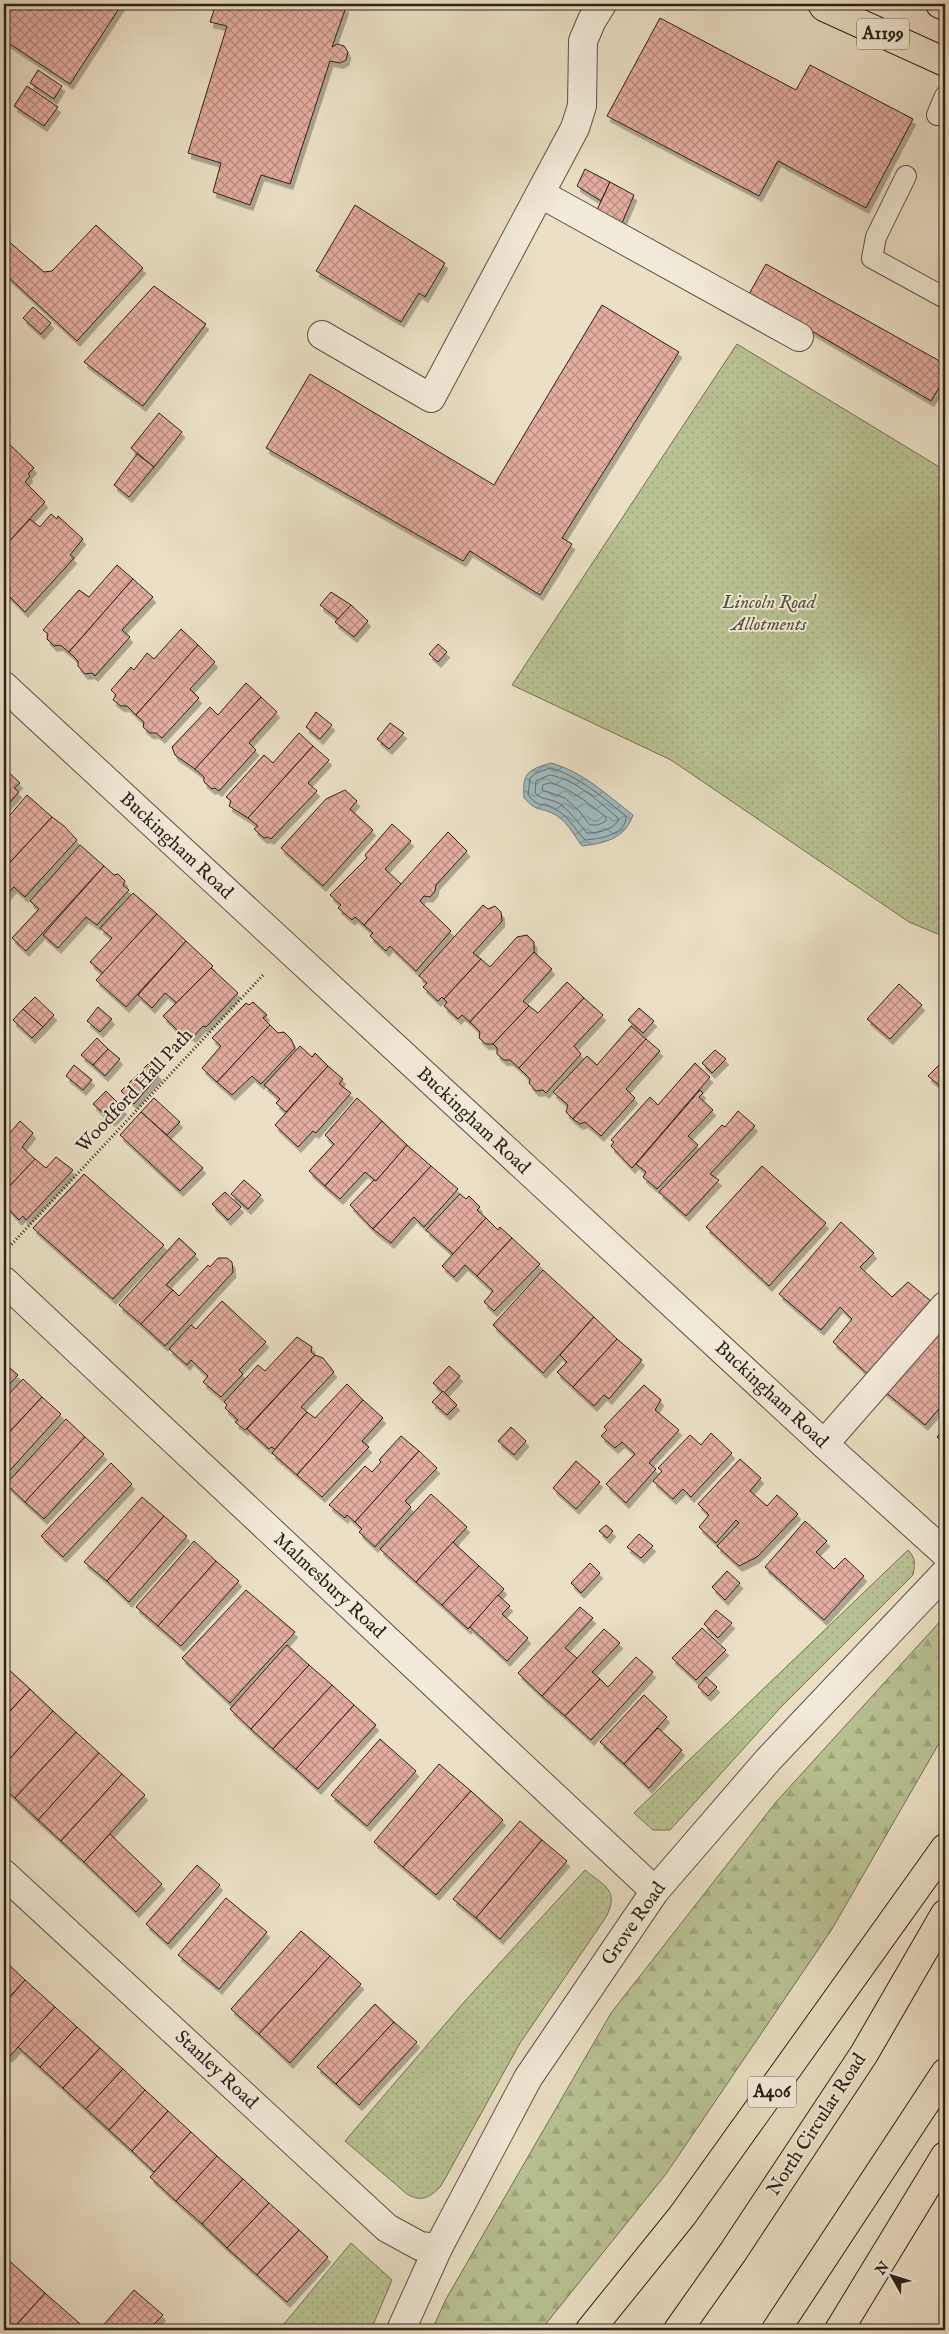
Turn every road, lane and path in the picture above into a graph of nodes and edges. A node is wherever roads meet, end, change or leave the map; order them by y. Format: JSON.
{"nodes":[{"id":1,"x":602,"y":4,"type":"edge"},
{"id":2,"x":822,"y":4,"type":"edge"},
{"id":3,"x":940,"y":4,"type":"edge"},
{"id":4,"x":945,"y":6,"type":"edge"},
{"id":5,"x":945,"y":62,"type":"edge"},
{"id":6,"x":945,"y":96,"type":"edge"},
{"id":7,"x":937,"y":115,"type":"dead end"},
{"id":8,"x":906,"y":176,"type":"dead end"},
{"id":9,"x":541,"y":194,"type":"junction"},
{"id":10,"x":945,"y":298,"type":"edge"},
{"id":11,"x":322,"y":334,"type":"dead end"},
{"id":12,"x":799,"y":337,"type":"dead end"},
{"id":13,"x":4,"y":686,"type":"edge"},
{"id":14,"x":288,"y":950,"type":"junction"},
{"id":15,"x":4,"y":1253,"type":"edge"},
{"id":16,"x":4,"y":1282,"type":"edge"},
{"id":17,"x":945,"y":1306,"type":"edge"},
{"id":18,"x":824,"y":1444,"type":"junction"},
{"id":19,"x":945,"y":1553,"type":"edge"},
{"id":20,"x":945,"y":1573,"type":"edge"},
{"id":21,"x":945,"y":1848,"type":"edge"},
{"id":22,"x":4,"y":1874,"type":"edge"},
{"id":23,"x":655,"y":1892,"type":"junction"},
{"id":24,"x":945,"y":1914,"type":"edge"},
{"id":25,"x":945,"y":2073,"type":"edge"},
{"id":26,"x":945,"y":2156,"type":"edge"},
{"id":27,"x":438,"y":2248,"type":"junction"},
{"id":28,"x":401,"y":2330,"type":"edge"},
{"id":29,"x":590,"y":2330,"type":"edge"},
{"id":30,"x":678,"y":2330,"type":"edge"},
{"id":31,"x":776,"y":2330,"type":"edge"},
{"id":32,"x":839,"y":2330,"type":"edge"}],
"edges":[{"from":1,"to":9,"type":"street"},
{"from":2,"to":5,"type":"main road","number":"A1199"},
{"from":3,"to":4,"type":"main road"},
{"from":6,"to":7,"type":"lane"},
{"from":8,"to":10,"type":"lane"},
{"from":9,"to":11,"type":"street"},
{"from":9,"to":12,"type":"street"},
{"from":13,"to":14,"type":"street","name":"Buckingham Road"},
{"from":14,"to":15,"type":"path","name":"Woodford Hall Path"},
{"from":14,"to":18,"type":"street","name":"Buckingham Road"},
{"from":16,"to":23,"type":"street","name":"Malmesbury Road"},
{"from":17,"to":18,"type":"street"},
{"from":18,"to":19,"type":"street","name":"Buckingham Road"},
{"from":20,"to":23,"type":"street","name":"Grove Road"},
{"from":21,"to":29,"type":"main road","number":"A406"},
{"from":22,"to":27,"type":"street","name":"Stanley Road"},
{"from":23,"to":27,"type":"street","name":"Grove Road"},
{"from":24,"to":30,"type":"main road","name":"North Circular Road","number":"A406"},
{"from":25,"to":31,"type":"main road"},
{"from":26,"to":32,"type":"main road"},
{"from":27,"to":28,"type":"street","name":"Grove Road"}]}
